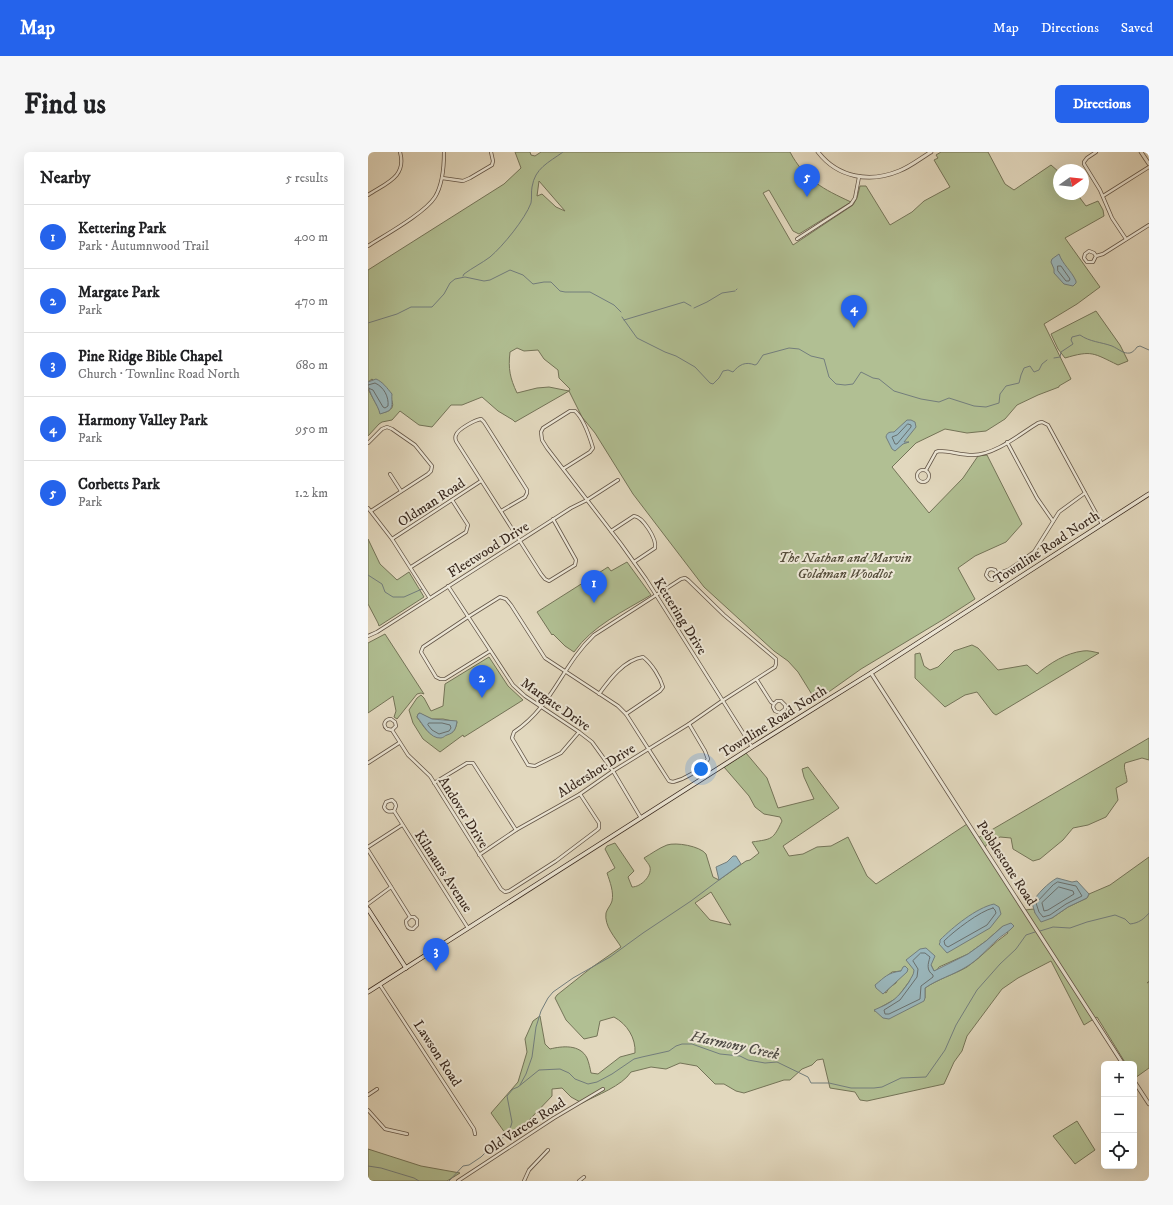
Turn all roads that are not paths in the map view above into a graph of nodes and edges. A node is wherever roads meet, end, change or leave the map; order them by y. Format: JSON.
{"nodes":[{"id":1,"x":400,"y":152,"type":"edge"},
{"id":2,"x":444,"y":152,"type":"edge"},
{"id":3,"x":491,"y":152,"type":"edge"},
{"id":4,"x":818,"y":152,"type":"edge"},
{"id":5,"x":931,"y":152,"type":"edge"},
{"id":6,"x":1096,"y":152,"type":"edge"},
{"id":7,"x":1141,"y":152,"type":"edge"},
{"id":8,"x":1149,"y":164,"type":"edge"},
{"id":9,"x":1149,"y":168,"type":"edge"},
{"id":10,"x":859,"y":177,"type":"junction"},
{"id":11,"x":442,"y":178,"type":"junction"},
{"id":12,"x":368,"y":195,"type":"edge"},
{"id":13,"x":1103,"y":196,"type":"junction"},
{"id":14,"x":1149,"y":225,"type":"edge"},
{"id":15,"x":797,"y":239,"type":"dead end"},
{"id":16,"x":1126,"y":239,"type":"junction"},
{"id":17,"x":368,"y":246,"type":"edge"},
{"id":18,"x":1096,"y":256,"type":"junction"},
{"id":19,"x":1007,"y":442,"type":"junction"},
{"id":20,"x":368,"y":443,"type":"edge"},
{"id":21,"x":563,"y":470,"type":"junction"},
{"id":22,"x":926,"y":470,"type":"junction"},
{"id":23,"x":390,"y":474,"type":"dead end"},
{"id":24,"x":618,"y":480,"type":"dead end"},
{"id":25,"x":481,"y":481,"type":"junction"},
{"id":26,"x":401,"y":491,"type":"junction"},
{"id":27,"x":1086,"y":493,"type":"junction"},
{"id":28,"x":1149,"y":494,"type":"edge"},
{"id":29,"x":452,"y":500,"type":"junction"},
{"id":30,"x":587,"y":500,"type":"junction"},
{"id":31,"x":368,"y":508,"type":"edge"},
{"id":32,"x":371,"y":511,"type":"junction"},
{"id":33,"x":500,"y":512,"type":"junction"},
{"id":34,"x":553,"y":519,"type":"junction"},
{"id":35,"x":1053,"y":521,"type":"junction"},
{"id":36,"x":1102,"y":524,"type":"junction"},
{"id":37,"x":611,"y":531,"type":"junction"},
{"id":38,"x":392,"y":539,"type":"junction"},
{"id":39,"x":519,"y":540,"type":"junction"},
{"id":40,"x":634,"y":562,"type":"junction"},
{"id":41,"x":411,"y":567,"type":"junction"},
{"id":42,"x":997,"y":574,"type":"junction"},
{"id":43,"x":448,"y":586,"type":"junction"},
{"id":44,"x":656,"y":595,"type":"junction"},
{"id":45,"x":430,"y":597,"type":"junction"},
{"id":46,"x":468,"y":617,"type":"junction"},
{"id":47,"x":368,"y":636,"type":"edge"},
{"id":48,"x":490,"y":651,"type":"junction"},
{"id":49,"x":566,"y":673,"type":"junction"},
{"id":50,"x":871,"y":673,"type":"junction"},
{"id":51,"x":757,"y":680,"type":"junction"},
{"id":52,"x":599,"y":694,"type":"junction"},
{"id":53,"x":722,"y":701,"type":"junction"},
{"id":54,"x":774,"y":704,"type":"junction"},
{"id":55,"x":542,"y":707,"type":"junction"},
{"id":56,"x":626,"y":714,"type":"junction"},
{"id":57,"x":689,"y":724,"type":"junction"},
{"id":58,"x":392,"y":730,"type":"junction"},
{"id":59,"x":579,"y":732,"type":"junction"},
{"id":60,"x":400,"y":743,"type":"junction"},
{"id":61,"x":752,"y":747,"type":"junction"},
{"id":62,"x":649,"y":749,"type":"junction"},
{"id":63,"x":368,"y":763,"type":"edge"},
{"id":64,"x":613,"y":771,"type":"junction"},
{"id":65,"x":434,"y":783,"type":"junction"},
{"id":66,"x":580,"y":794,"type":"junction"},
{"id":67,"x":394,"y":811,"type":"junction"},
{"id":68,"x":641,"y":818,"type":"junction"},
{"id":69,"x":402,"y":825,"type":"junction"},
{"id":70,"x":516,"y":830,"type":"junction"},
{"id":71,"x":368,"y":847,"type":"edge"},
{"id":72,"x":368,"y":850,"type":"edge"},
{"id":73,"x":479,"y":855,"type":"junction"},
{"id":74,"x":391,"y":887,"type":"junction"},
{"id":75,"x":368,"y":904,"type":"edge"},
{"id":76,"x":368,"y":909,"type":"edge"},
{"id":77,"x":410,"y":917,"type":"junction"},
{"id":78,"x":468,"y":928,"type":"junction"},
{"id":79,"x":406,"y":968,"type":"junction"},
{"id":80,"x":380,"y":984,"type":"junction"},
{"id":81,"x":368,"y":992,"type":"edge"},
{"id":82,"x":1121,"y":1061,"type":"edge"},
{"id":83,"x":1137,"y":1086,"type":"edge"},
{"id":84,"x":377,"y":1089,"type":"dead end"},
{"id":85,"x":603,"y":1089,"type":"dead end"},
{"id":86,"x":368,"y":1095,"type":"edge"},
{"id":87,"x":1149,"y":1104,"type":"edge"},
{"id":88,"x":368,"y":1110,"type":"edge"},
{"id":89,"x":407,"y":1134,"type":"dead end"},
{"id":90,"x":476,"y":1134,"type":"dead end"},
{"id":91,"x":548,"y":1150,"type":"dead end"},
{"id":92,"x":584,"y":1177,"type":"dead end"},
{"id":93,"x":458,"y":1181,"type":"edge"},
{"id":94,"x":524,"y":1181,"type":"edge"},
{"id":95,"x":579,"y":1181,"type":"edge"}],
"edges":[{"from":1,"to":12,"type":"street"},
{"from":2,"to":11,"type":"street"},
{"from":3,"to":11,"type":"street"},
{"from":4,"to":10,"type":"street"},
{"from":5,"to":10,"type":"street"},
{"from":6,"to":13,"type":"street"},
{"from":7,"to":8,"type":"street"},
{"from":9,"to":13,"type":"street"},
{"from":10,"to":15,"type":"street"},
{"from":11,"to":17,"type":"street"},
{"from":13,"to":16,"type":"street"},
{"from":14,"to":16,"type":"street"},
{"from":16,"to":18,"type":"street"},
{"from":18,"to":18,"type":"street"},
{"from":19,"to":22,"type":"street"},
{"from":19,"to":27,"type":"street"},
{"from":19,"to":35,"type":"street"},
{"from":20,"to":26,"type":"street"},
{"from":21,"to":21,"type":"street"},
{"from":21,"to":30,"type":"street","name":"Kettering Drive"},
{"from":22,"to":22,"type":"street"},
{"from":23,"to":26,"type":"street"},
{"from":24,"to":30,"type":"street","name":"Fleetwood Drive"},
{"from":25,"to":29,"type":"street","name":"Oldman Road"},
{"from":25,"to":33,"type":"street"},
{"from":25,"to":33,"type":"street"},
{"from":26,"to":32,"type":"street"},
{"from":27,"to":35,"type":"street"},
{"from":27,"to":36,"type":"street"},
{"from":28,"to":36,"type":"main road","name":"Townline Road North"},
{"from":29,"to":38,"type":"street","name":"Oldman Road"},
{"from":29,"to":41,"type":"street"},
{"from":30,"to":34,"type":"street","name":"Fleetwood Drive"},
{"from":30,"to":37,"type":"street","name":"Kettering Drive"},
{"from":31,"to":32,"type":"street"},
{"from":32,"to":38,"type":"street"},
{"from":33,"to":39,"type":"street"},
{"from":34,"to":39,"type":"street","name":"Fleetwood Drive"},
{"from":34,"to":39,"type":"street"},
{"from":35,"to":42,"type":"street"},
{"from":36,"to":50,"type":"main road","name":"Townline Road North"},
{"from":37,"to":40,"type":"street","name":"Kettering Drive"},
{"from":37,"to":40,"type":"street"},
{"from":38,"to":41,"type":"street"},
{"from":39,"to":43,"type":"street","name":"Fleetwood Drive"},
{"from":40,"to":44,"type":"street","name":"Kettering Drive"},
{"from":41,"to":45,"type":"street"},
{"from":42,"to":42,"type":"street"},
{"from":43,"to":45,"type":"street","name":"Fleetwood Drive"},
{"from":43,"to":46,"type":"street","name":"Margate Drive"},
{"from":44,"to":49,"type":"street"},
{"from":44,"to":51,"type":"street","name":"Aldershot Drive"},
{"from":44,"to":53,"type":"street","name":"Kettering Drive"},
{"from":45,"to":47,"type":"street","name":"Fleetwood Drive"},
{"from":46,"to":48,"type":"street","name":"Margate Drive"},
{"from":46,"to":48,"type":"street"},
{"from":46,"to":49,"type":"street"},
{"from":48,"to":55,"type":"street","name":"Margate Drive"},
{"from":49,"to":52,"type":"street"},
{"from":49,"to":55,"type":"street"},
{"from":50,"to":61,"type":"main road","name":"Townline Road North"},
{"from":50,"to":82,"type":"street","name":"Pebblestone Road"},
{"from":51,"to":53,"type":"street","name":"Aldershot Drive"},
{"from":51,"to":54,"type":"street"},
{"from":52,"to":56,"type":"street"},
{"from":52,"to":56,"type":"street"},
{"from":53,"to":57,"type":"street","name":"Aldershot Drive"},
{"from":53,"to":61,"type":"street","name":"Kettering Drive"},
{"from":54,"to":54,"type":"street"},
{"from":55,"to":59,"type":"street","name":"Margate Drive"},
{"from":55,"to":59,"type":"street"},
{"from":56,"to":62,"type":"street"},
{"from":57,"to":62,"type":"street","name":"Aldershot Drive"},
{"from":57,"to":62,"type":"street"},
{"from":58,"to":58,"type":"street"},
{"from":58,"to":60,"type":"street","name":"Andover Drive"},
{"from":59,"to":64,"type":"street","name":"Margate Drive"},
{"from":60,"to":63,"type":"street"},
{"from":60,"to":65,"type":"street","name":"Andover Drive"},
{"from":61,"to":68,"type":"main road","name":"Townline Road North"},
{"from":62,"to":64,"type":"street","name":"Aldershot Drive"},
{"from":64,"to":66,"type":"street","name":"Aldershot Drive"},
{"from":64,"to":68,"type":"street","name":"Margate Drive"},
{"from":65,"to":70,"type":"street"},
{"from":65,"to":73,"type":"street","name":"Andover Drive"},
{"from":66,"to":70,"type":"street","name":"Aldershot Drive"},
{"from":66,"to":73,"type":"street","name":"Andover Drive"},
{"from":67,"to":67,"type":"street"},
{"from":67,"to":69,"type":"street","name":"Kilmaurs Avenue"},
{"from":68,"to":78,"type":"main road","name":"Townline Road North"},
{"from":69,"to":71,"type":"street"},
{"from":69,"to":78,"type":"street","name":"Kilmaurs Avenue"},
{"from":70,"to":73,"type":"street","name":"Aldershot Drive"},
{"from":72,"to":74,"type":"street"},
{"from":74,"to":75,"type":"street"},
{"from":74,"to":77,"type":"street"},
{"from":76,"to":79,"type":"main road"},
{"from":77,"to":77,"type":"street"},
{"from":78,"to":79,"type":"main road","name":"Townline Road North"},
{"from":79,"to":80,"type":"main road","name":"Townline Road North"},
{"from":80,"to":81,"type":"main road","name":"Townline Road North"},
{"from":80,"to":90,"type":"street","name":"Lawson Road"},
{"from":83,"to":87,"type":"street"},
{"from":84,"to":86,"type":"street"},
{"from":85,"to":93,"type":"street","name":"Old Varcoe Road"},
{"from":88,"to":89,"type":"street"},
{"from":91,"to":94,"type":"street"},
{"from":92,"to":95,"type":"street"}]}
